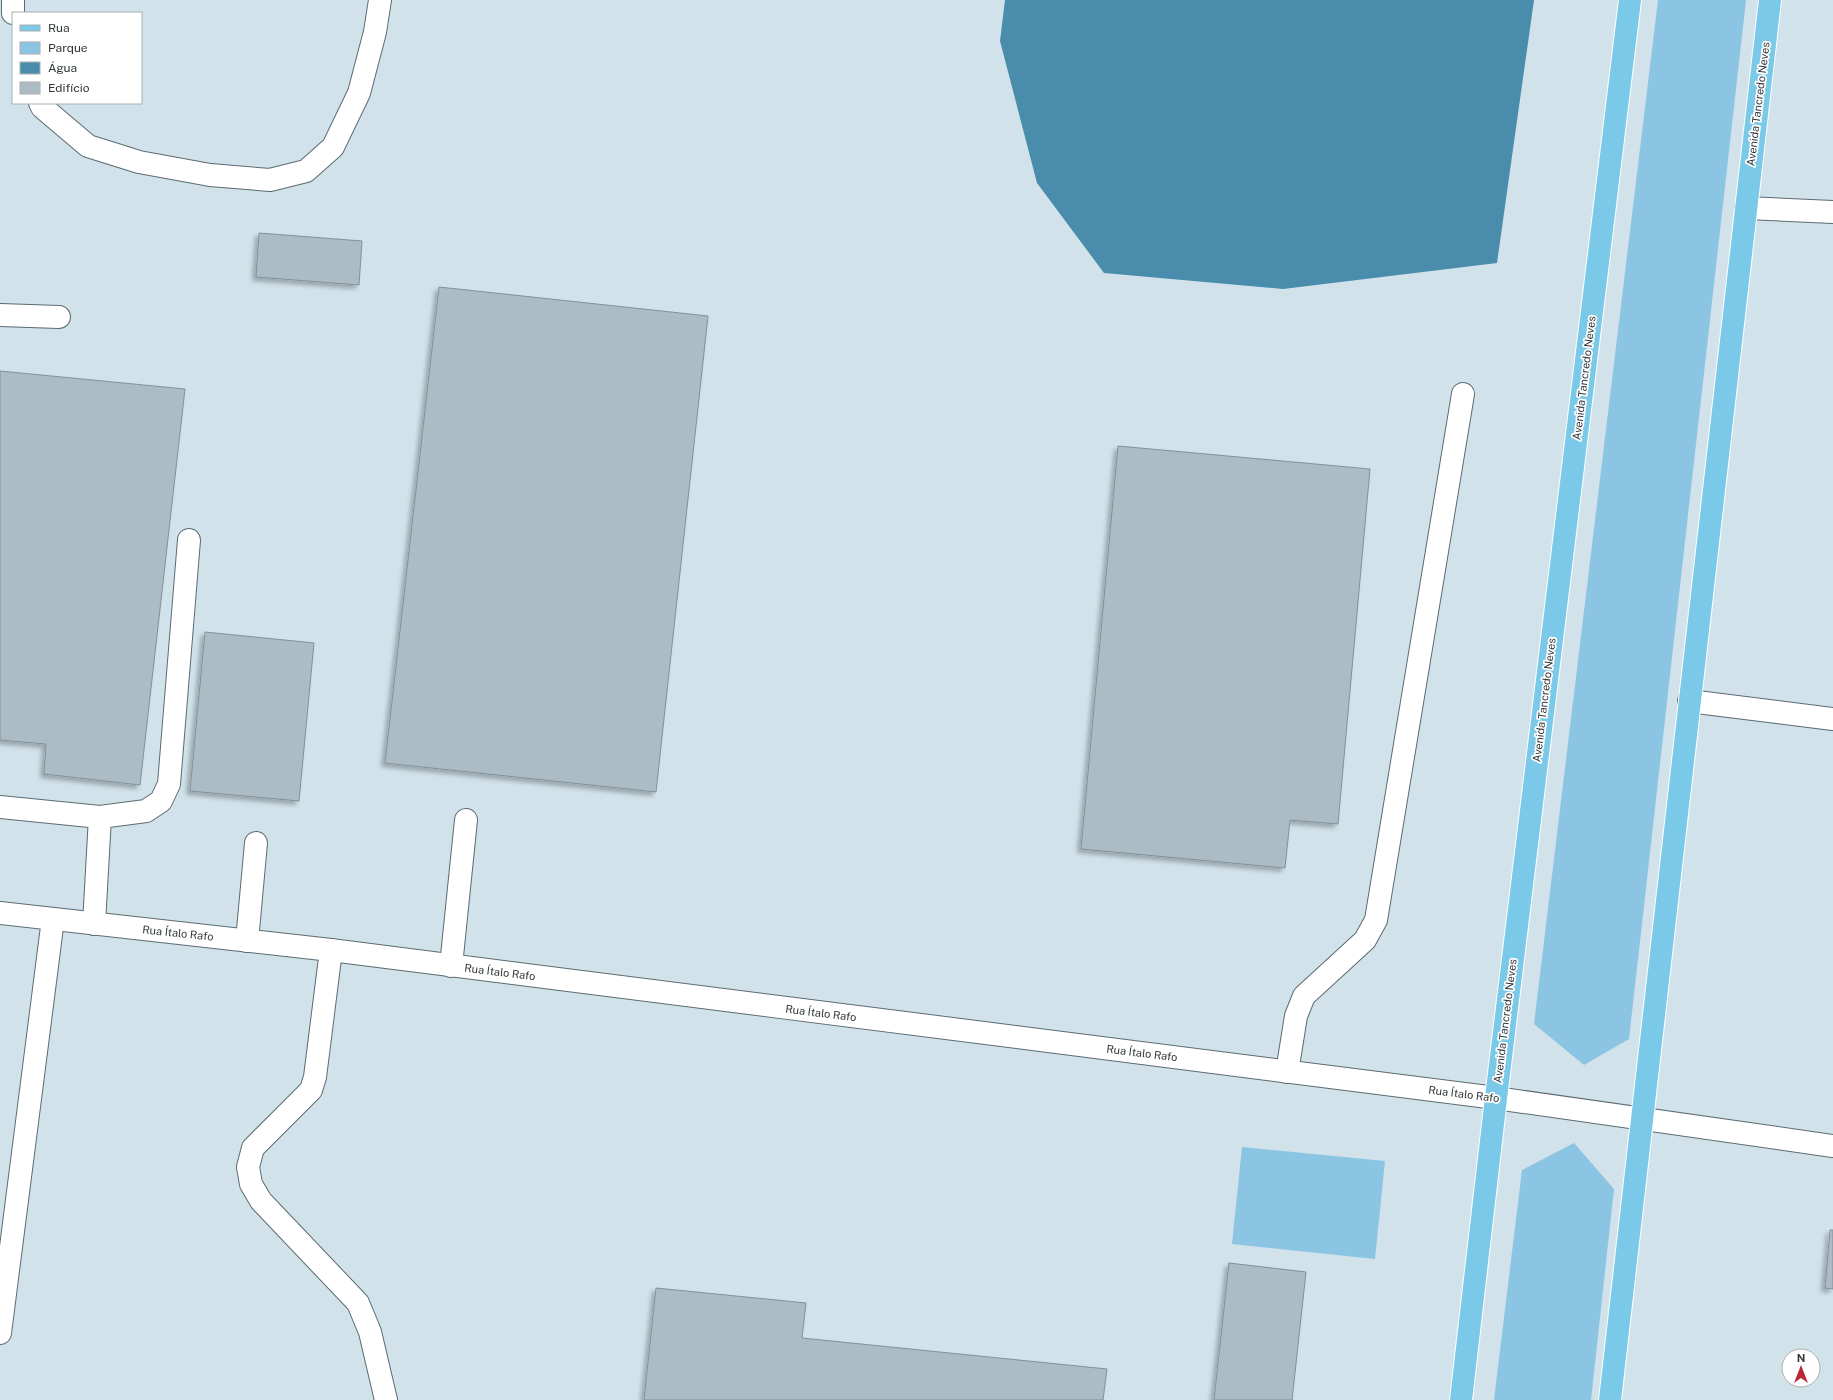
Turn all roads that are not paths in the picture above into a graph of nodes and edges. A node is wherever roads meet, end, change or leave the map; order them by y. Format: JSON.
{"nodes":[{"id":1,"x":13,"y":0,"type":"edge"},
{"id":2,"x":380,"y":0,"type":"edge"},
{"id":3,"x":1630,"y":0,"type":"edge"},
{"id":4,"x":1770,"y":0,"type":"edge"},
{"id":5,"x":13,"y":12,"type":"edge"},
{"id":6,"x":40,"y":104,"type":"edge"},
{"id":7,"x":1746,"y":208,"type":"junction"},
{"id":8,"x":1833,"y":212,"type":"edge"},
{"id":9,"x":0,"y":315,"type":"edge"},
{"id":10,"x":59,"y":318,"type":"dead end"},
{"id":11,"x":1462,"y":394,"type":"dead end"},
{"id":12,"x":189,"y":540,"type":"dead end"},
{"id":13,"x":1689,"y":701,"type":"junction"},
{"id":14,"x":1833,"y":718,"type":"edge"},
{"id":15,"x":0,"y":807,"type":"edge"},
{"id":16,"x":100,"y":817,"type":"junction"},
{"id":17,"x":466,"y":820,"type":"dead end"},
{"id":18,"x":256,"y":843,"type":"dead end"},
{"id":19,"x":0,"y":913,"type":"edge"},
{"id":20,"x":53,"y":919,"type":"junction"},
{"id":21,"x":94,"y":924,"type":"junction"},
{"id":22,"x":247,"y":941,"type":"junction"},
{"id":23,"x":331,"y":950,"type":"junction"},
{"id":24,"x":451,"y":966,"type":"junction"},
{"id":25,"x":1286,"y":1072,"type":"junction"},
{"id":26,"x":1496,"y":1098,"type":"junction"},
{"id":27,"x":1642,"y":1117,"type":"junction"},
{"id":28,"x":1833,"y":1146,"type":"edge"},
{"id":29,"x":0,"y":1333,"type":"edge"},
{"id":30,"x":386,"y":1400,"type":"edge"},
{"id":31,"x":1461,"y":1400,"type":"edge"},
{"id":32,"x":1610,"y":1400,"type":"edge"}],
"edges":[{"from":1,"to":5,"type":"lane"},
{"from":2,"to":6,"type":"lane"},
{"from":3,"to":26,"type":"main road","name":"Avenida Tancredo Neves"},
{"from":4,"to":7,"type":"main road","name":"Avenida Tancredo Neves"},
{"from":7,"to":8,"type":"lane"},
{"from":7,"to":13,"type":"main road","name":"Avenida Tancredo Neves"},
{"from":9,"to":10,"type":"lane"},
{"from":11,"to":25,"type":"lane"},
{"from":12,"to":16,"type":"lane"},
{"from":13,"to":14,"type":"lane"},
{"from":13,"to":27,"type":"main road","name":"Avenida Tancredo Neves"},
{"from":15,"to":16,"type":"lane"},
{"from":16,"to":21,"type":"lane"},
{"from":17,"to":24,"type":"lane"},
{"from":18,"to":22,"type":"lane"},
{"from":19,"to":20,"type":"lane","name":"Rua Ítalo Rafo"},
{"from":20,"to":21,"type":"lane","name":"Rua Ítalo Rafo"},
{"from":20,"to":29,"type":"lane"},
{"from":21,"to":22,"type":"lane","name":"Rua Ítalo Rafo"},
{"from":22,"to":23,"type":"lane","name":"Rua Ítalo Rafo"},
{"from":23,"to":24,"type":"lane","name":"Rua Ítalo Rafo"},
{"from":23,"to":30,"type":"lane"},
{"from":24,"to":25,"type":"lane","name":"Rua Ítalo Rafo"},
{"from":25,"to":26,"type":"lane","name":"Rua Ítalo Rafo"},
{"from":26,"to":27,"type":"lane","name":"Rua Ítalo Rafo"},
{"from":26,"to":31,"type":"main road","name":"Avenida Tancredo Neves"},
{"from":27,"to":28,"type":"lane","name":"Rua Ítalo Rafo"},
{"from":27,"to":32,"type":"main road","name":"Avenida Tancredo Neves"}]}
